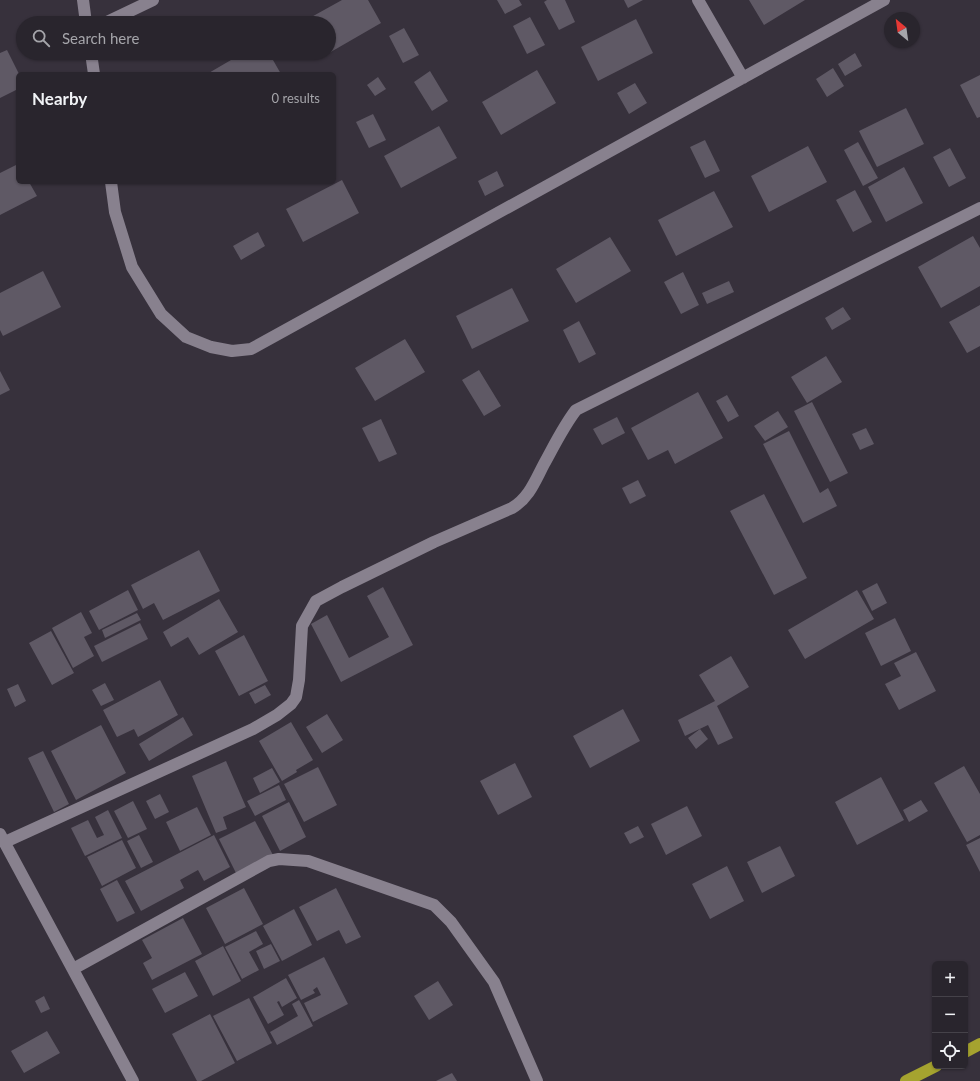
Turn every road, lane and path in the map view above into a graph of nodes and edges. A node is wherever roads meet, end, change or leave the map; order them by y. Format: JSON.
{"nodes":[{"id":1,"x":83,"y":0,"type":"edge"},
{"id":2,"x":153,"y":0,"type":"edge"},
{"id":3,"x":698,"y":0,"type":"edge"},
{"id":4,"x":884,"y":0,"type":"edge"},
{"id":5,"x":85,"y":16,"type":"edge"},
{"id":6,"x":120,"y":16,"type":"edge"},
{"id":7,"x":92,"y":60,"type":"edge"},
{"id":8,"x":94,"y":72,"type":"edge"},
{"id":9,"x":743,"y":78,"type":"junction"},
{"id":10,"x":111,"y":184,"type":"edge"},
{"id":11,"x":980,"y":208,"type":"edge"},
{"id":12,"x":2,"y":838,"type":"edge"},
{"id":13,"x":73,"y":969,"type":"junction"},
{"id":14,"x":980,"y":1044,"type":"edge"},
{"id":15,"x":968,"y":1050,"type":"edge"},
{"id":16,"x":932,"y":1068,"type":"edge"},
{"id":17,"x":133,"y":1081,"type":"edge"},
{"id":18,"x":537,"y":1081,"type":"edge"},
{"id":19,"x":906,"y":1081,"type":"edge"}],
"edges":[{"from":1,"to":5,"type":"street"},
{"from":2,"to":6,"type":"street"},
{"from":3,"to":9,"type":"street"},
{"from":4,"to":9,"type":"street"},
{"from":7,"to":8,"type":"street"},
{"from":9,"to":10,"type":"street"},
{"from":11,"to":12,"type":"street"},
{"from":12,"to":13,"type":"street"},
{"from":13,"to":17,"type":"street"},
{"from":13,"to":18,"type":"street"},
{"from":14,"to":15,"type":"highway"},
{"from":16,"to":19,"type":"highway"}]}
